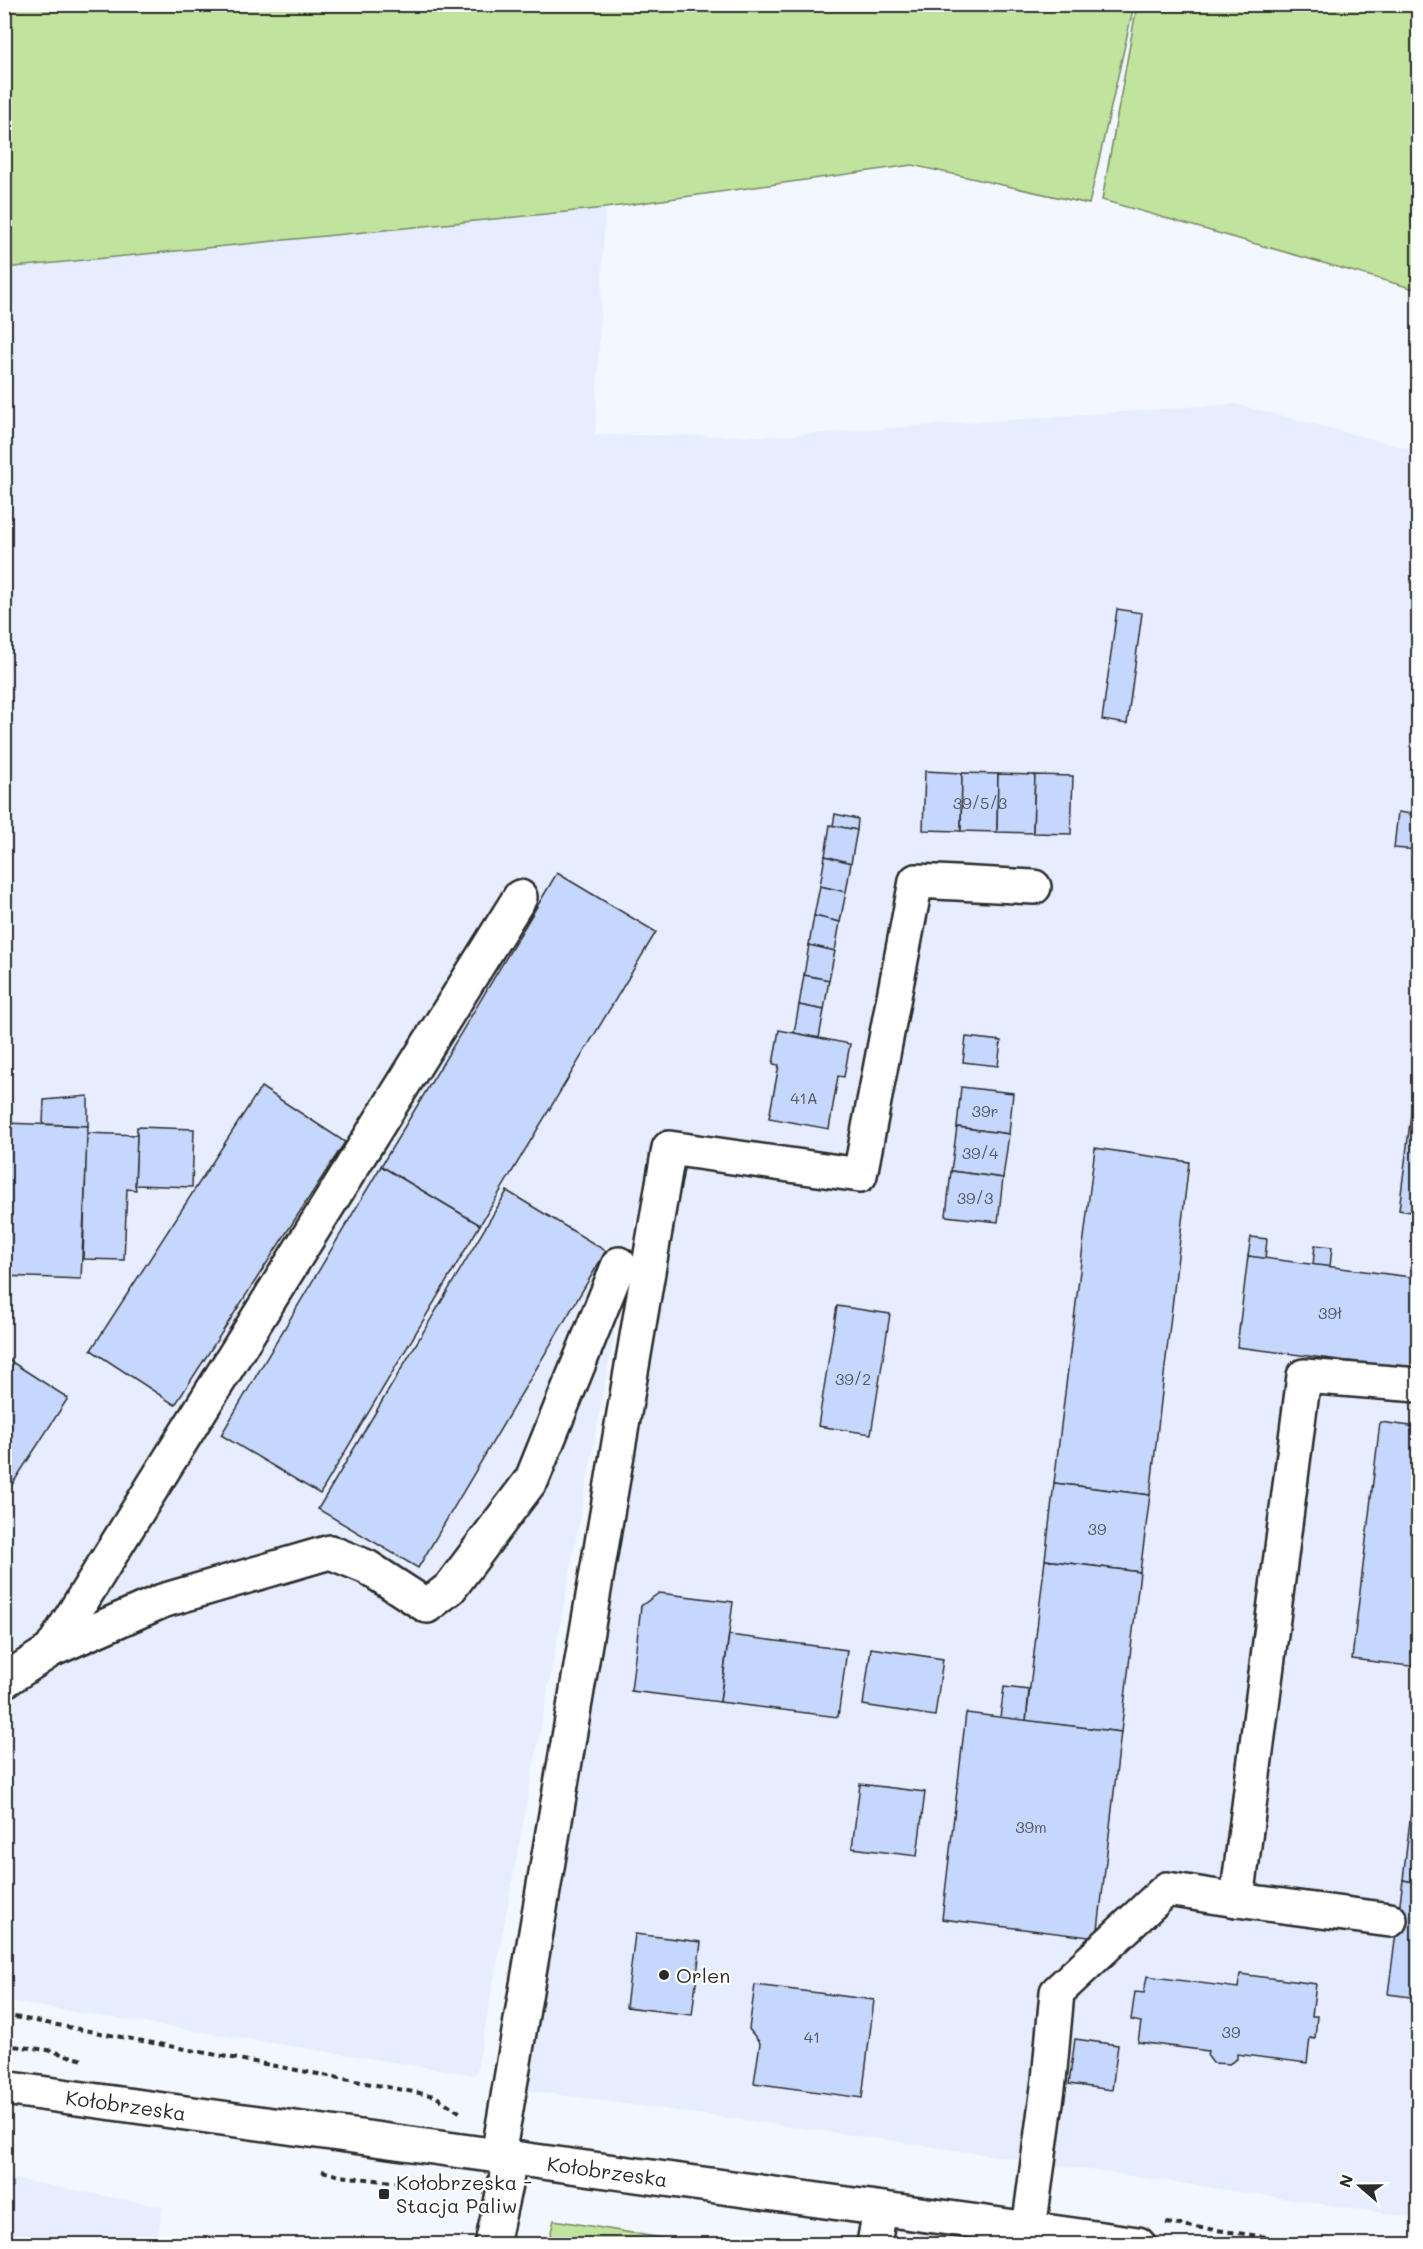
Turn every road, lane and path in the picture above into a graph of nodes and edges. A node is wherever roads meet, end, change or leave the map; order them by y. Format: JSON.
{"nodes":[{"id":1,"x":1034,"y":887,"type":"dead end"},
{"id":2,"x":520,"y":897,"type":"dead end"},
{"id":3,"x":619,"y":1264,"type":"dead end"},
{"id":4,"x":1419,"y":1384,"type":"edge"},
{"id":5,"x":51,"y":1650,"type":"junction"},
{"id":6,"x":4,"y":1681,"type":"edge"},
{"id":7,"x":1237,"y":1900,"type":"junction"},
{"id":8,"x":1390,"y":1920,"type":"dead end"},
{"id":9,"x":4,"y":2015,"type":"edge"},
{"id":10,"x":4,"y":2088,"type":"edge"},
{"id":11,"x":504,"y":2147,"type":"junction"},
{"id":12,"x":880,"y":2209,"type":"junction"},
{"id":13,"x":1029,"y":2229,"type":"junction"},
{"id":14,"x":492,"y":2244,"type":"edge"},
{"id":15,"x":874,"y":2244,"type":"edge"},
{"id":16,"x":1138,"y":2244,"type":"edge"}],
"edges":[{"from":1,"to":11,"type":"street"},
{"from":2,"to":5,"type":"street"},
{"from":3,"to":5,"type":"street"},
{"from":4,"to":7,"type":"street"},
{"from":5,"to":6,"type":"street"},
{"from":7,"to":8,"type":"street"},
{"from":7,"to":13,"type":"street"},
{"from":9,"to":11,"type":"path"},
{"from":10,"to":11,"type":"street","name":"Kołobrzeska"},
{"from":11,"to":12,"type":"street","name":"Kołobrzeska"},
{"from":11,"to":14,"type":"street"},
{"from":12,"to":13,"type":"street","name":"Kołobrzeska"},
{"from":12,"to":15,"type":"street"},
{"from":13,"to":16,"type":"street","name":"Kołobrzeska"}]}
